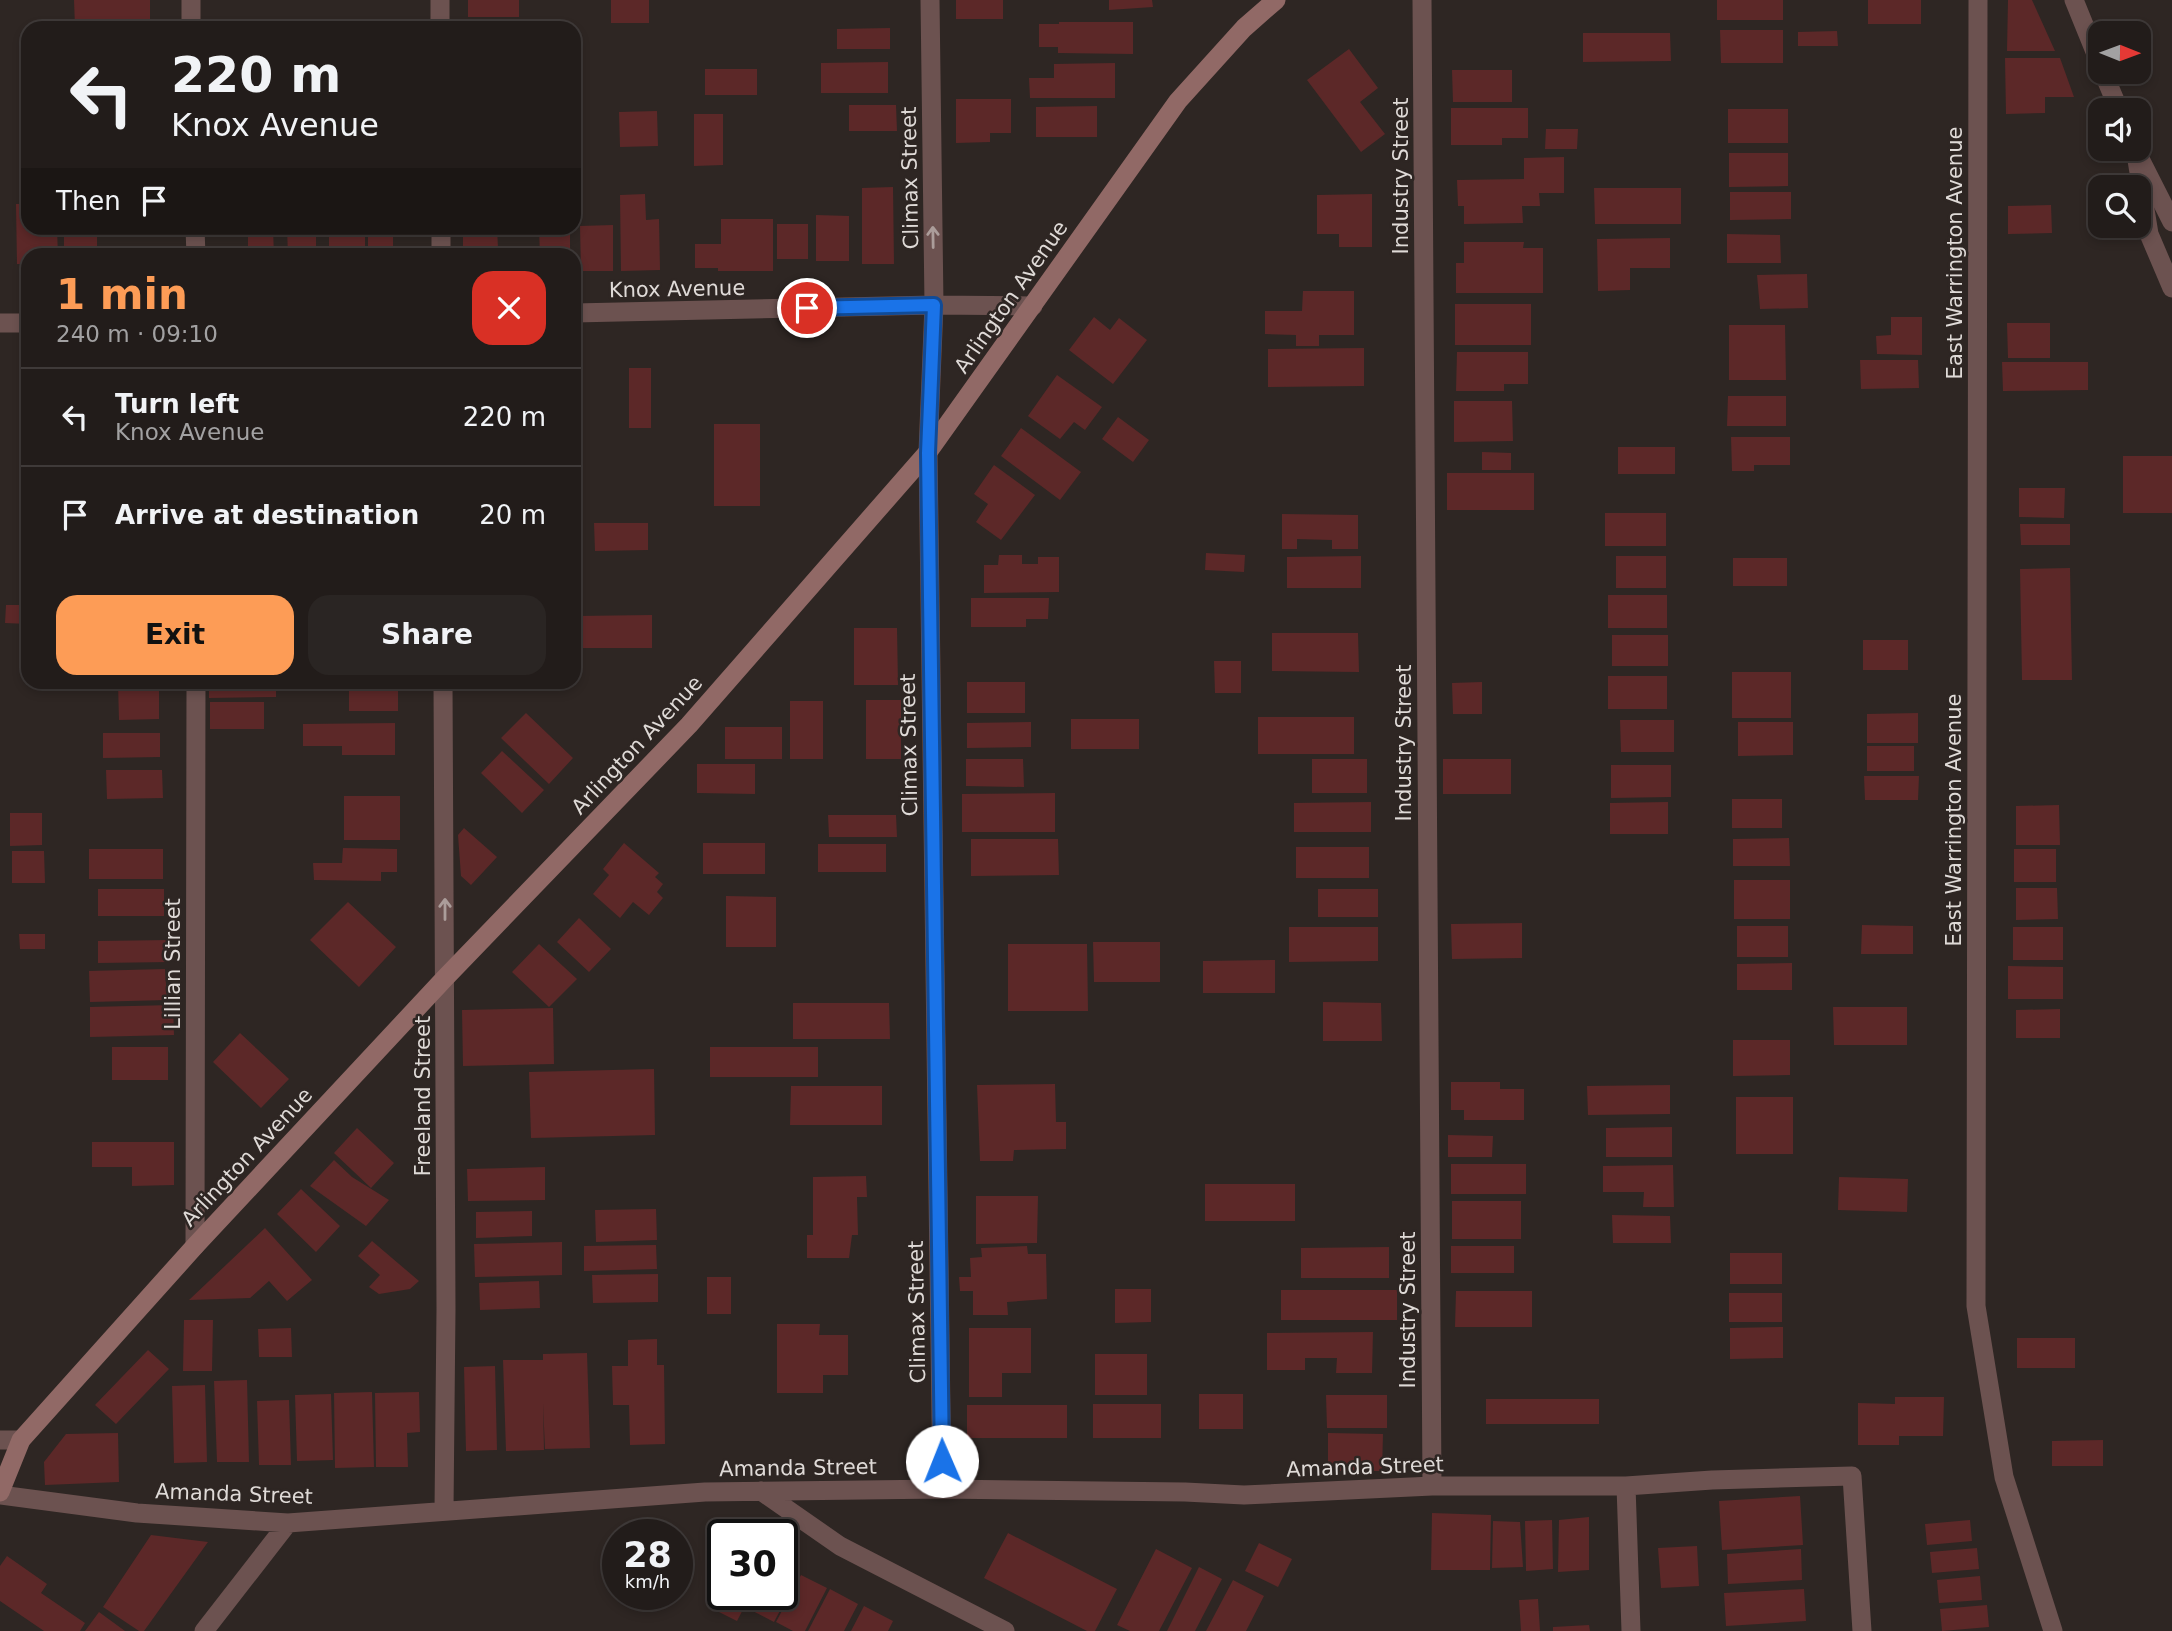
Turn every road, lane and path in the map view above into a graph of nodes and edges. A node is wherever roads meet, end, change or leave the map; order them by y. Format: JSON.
{"nodes":[{"id":1,"x":191,"y":0,"type":"edge"},
{"id":2,"x":440,"y":0,"type":"edge"},
{"id":3,"x":930,"y":0,"type":"edge"},
{"id":4,"x":1276,"y":0,"type":"edge"},
{"id":5,"x":1422,"y":0,"type":"edge"},
{"id":6,"x":1978,"y":0,"type":"edge"},
{"id":7,"x":2074,"y":0,"type":"edge"},
{"id":8,"x":191,"y":21,"type":"edge"},
{"id":9,"x":440,"y":21,"type":"edge"},
{"id":10,"x":2088,"y":34,"type":"edge"},
{"id":11,"x":2137,"y":161,"type":"edge"},
{"id":12,"x":2141,"y":161,"type":"edge"},
{"id":13,"x":2172,"y":222,"type":"edge"},
{"id":14,"x":2172,"y":288,"type":"edge"},
{"id":15,"x":934,"y":305,"type":"junction"},
{"id":16,"x":1033,"y":306,"type":"junction"},
{"id":17,"x":581,"y":313,"type":"edge"},
{"id":18,"x":0,"y":323,"type":"edge"},
{"id":19,"x":21,"y":323,"type":"edge"},
{"id":20,"x":928,"y":453,"type":"junction"},
{"id":21,"x":196,"y":689,"type":"edge"},
{"id":22,"x":443,"y":689,"type":"edge"},
{"id":23,"x":445,"y":978,"type":"junction"},
{"id":24,"x":195,"y":1246,"type":"junction"},
{"id":25,"x":0,"y":1440,"type":"edge"},
{"id":26,"x":21,"y":1440,"type":"junction"},
{"id":27,"x":1432,"y":1486,"type":"junction"},
{"id":28,"x":1626,"y":1486,"type":"junction"},
{"id":29,"x":942,"y":1489,"type":"junction"},
{"id":30,"x":761,"y":1491,"type":"junction"},
{"id":31,"x":0,"y":1494,"type":"edge"},
{"id":32,"x":444,"y":1510,"type":"junction"},
{"id":33,"x":288,"y":1523,"type":"junction"},
{"id":34,"x":204,"y":1631,"type":"edge"},
{"id":35,"x":1005,"y":1631,"type":"edge"},
{"id":36,"x":1631,"y":1631,"type":"edge"},
{"id":37,"x":1862,"y":1631,"type":"edge"},
{"id":38,"x":2053,"y":1631,"type":"edge"}],
"edges":[{"from":1,"to":8,"type":"street"},
{"from":2,"to":9,"type":"street"},
{"from":15,"to":3,"type":"street","name":"Climax Street","one_way":true},
{"from":4,"to":16,"type":"main road","name":"Arlington Avenue"},
{"from":5,"to":27,"type":"street","name":"Industry Street"},
{"from":6,"to":38,"type":"street","name":"East Warrington Avenue"},
{"from":7,"to":10,"type":"street"},
{"from":11,"to":14,"type":"street"},
{"from":12,"to":13,"type":"street"},
{"from":15,"to":16,"type":"street","name":"Knox Avenue"},
{"from":15,"to":17,"type":"street","name":"Knox Avenue"},
{"from":15,"to":20,"type":"street","name":"Climax Street"},
{"from":16,"to":20,"type":"main road","name":"Arlington Avenue"},
{"from":18,"to":19,"type":"street"},
{"from":20,"to":23,"type":"main road","name":"Arlington Avenue"},
{"from":20,"to":29,"type":"street","name":"Climax Street"},
{"from":21,"to":24,"type":"street","name":"Lillian Street"},
{"from":23,"to":22,"type":"street","name":"Freeland Street","one_way":true},
{"from":23,"to":24,"type":"main road","name":"Arlington Avenue"},
{"from":23,"to":32,"type":"street","name":"Freeland Street"},
{"from":24,"to":26,"type":"main road","name":"Arlington Avenue"},
{"from":25,"to":26,"type":"street"},
{"from":26,"to":31,"type":"main road","name":"Arlington Avenue"},
{"from":27,"to":28,"type":"street","name":"Amanda Street"},
{"from":27,"to":29,"type":"street","name":"Amanda Street"},
{"from":28,"to":36,"type":"street"},
{"from":28,"to":37,"type":"street","name":"Amanda Street"},
{"from":29,"to":30,"type":"street","name":"Amanda Street"},
{"from":30,"to":32,"type":"street","name":"Amanda Street"},
{"from":30,"to":35,"type":"street"},
{"from":31,"to":33,"type":"street","name":"Amanda Street"},
{"from":32,"to":33,"type":"street","name":"Amanda Street"},
{"from":33,"to":34,"type":"street"}]}
